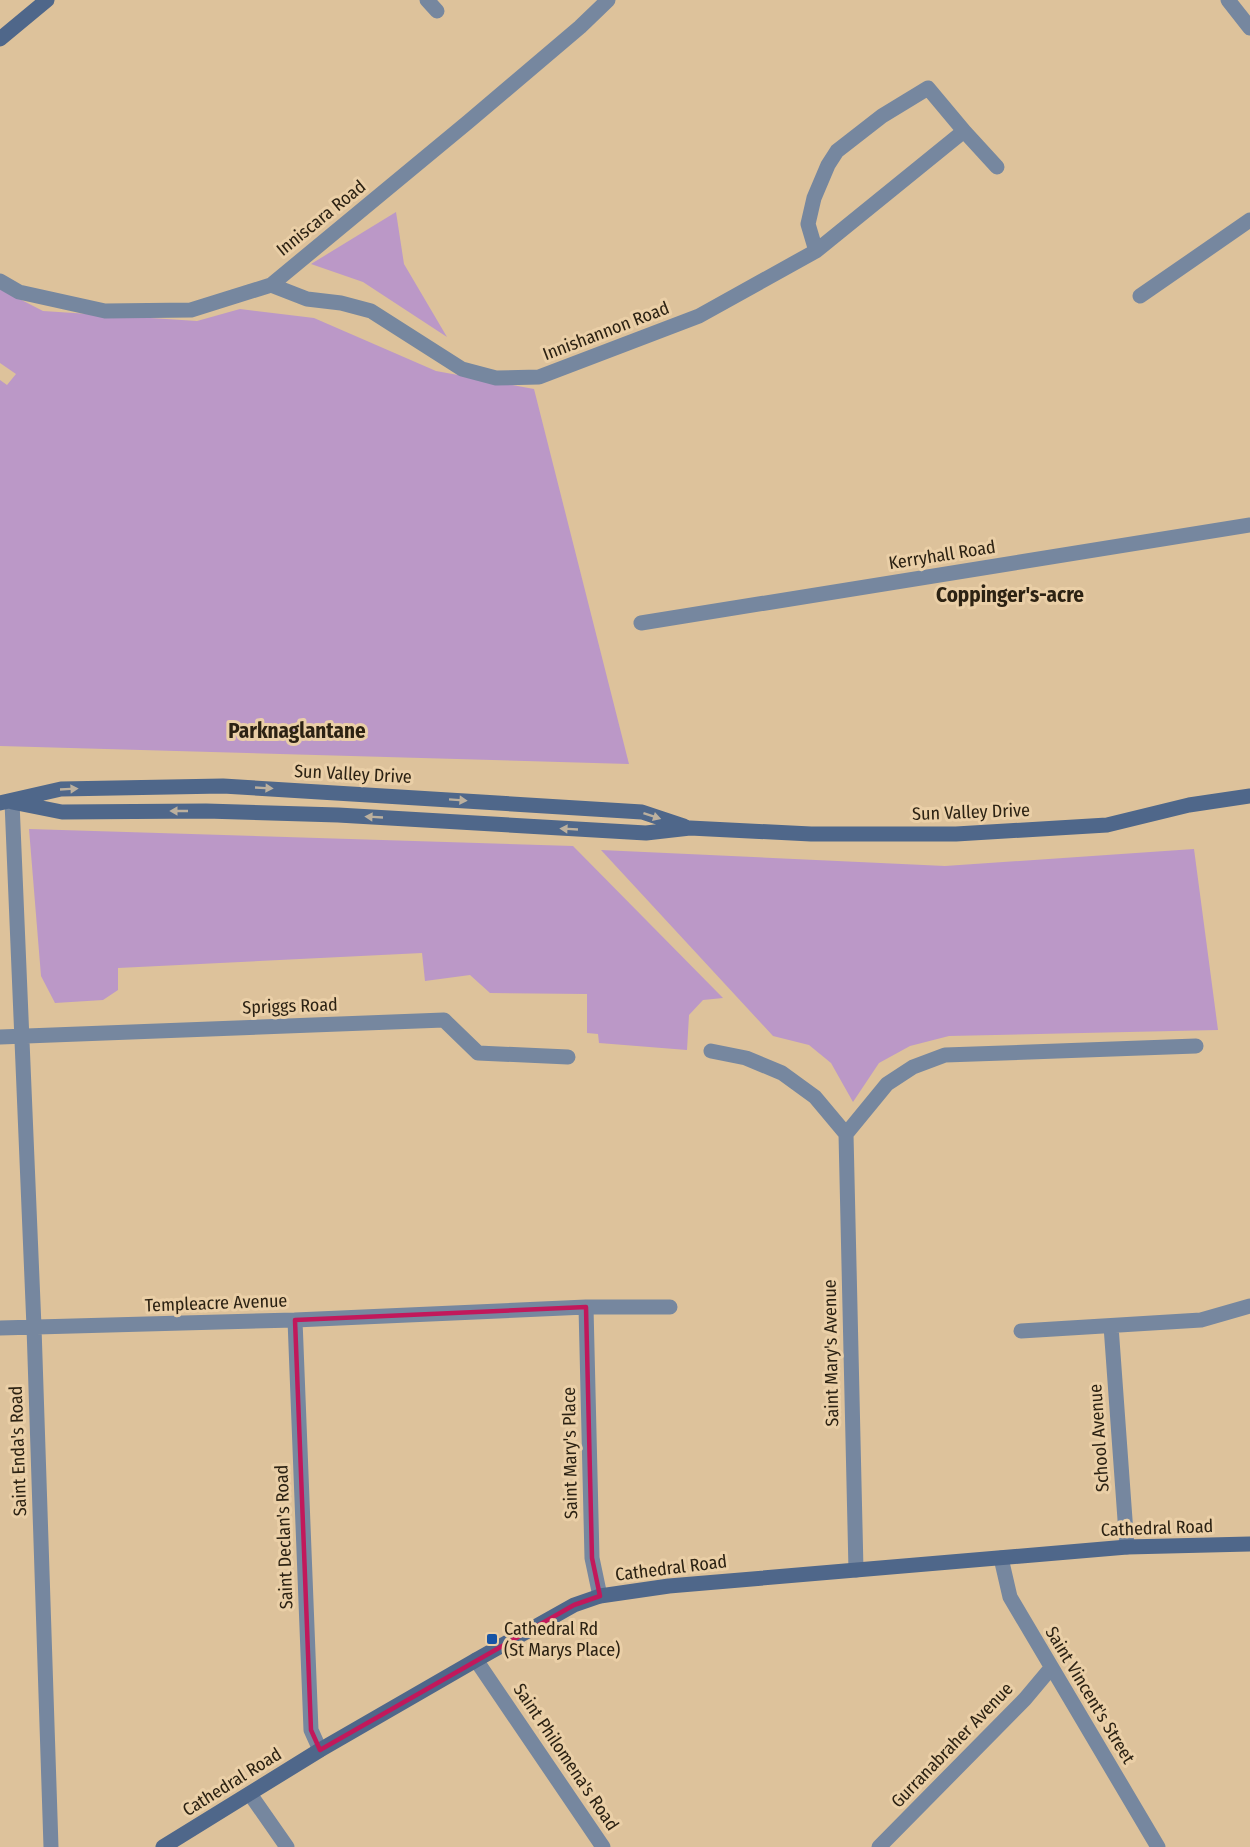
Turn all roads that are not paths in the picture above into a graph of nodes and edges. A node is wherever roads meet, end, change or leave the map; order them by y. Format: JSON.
{"nodes":[{"id":1,"x":608,"y":0,"type":"edge"},
{"id":2,"x":1228,"y":0,"type":"edge"},
{"id":3,"x":39,"y":3,"type":"edge"},
{"id":4,"x":1250,"y":28,"type":"edge"},
{"id":5,"x":0,"y":39,"type":"edge"},
{"id":6,"x":964,"y":131,"type":"junction"},
{"id":7,"x":997,"y":167,"type":"dead end"},
{"id":8,"x":1250,"y":220,"type":"edge"},
{"id":9,"x":816,"y":251,"type":"junction"},
{"id":10,"x":0,"y":281,"type":"edge"},
{"id":11,"x":271,"y":285,"type":"junction"},
{"id":12,"x":1140,"y":296,"type":"dead end"},
{"id":13,"x":1250,"y":525,"type":"edge"},
{"id":14,"x":641,"y":623,"type":"dead end"},
{"id":15,"x":319,"y":791,"type":"junction"},
{"id":16,"x":1250,"y":795,"type":"edge"},
{"id":17,"x":6,"y":802,"type":"edge"},
{"id":18,"x":318,"y":815,"type":"junction"},
{"id":19,"x":690,"y":828,"type":"junction"},
{"id":20,"x":0,"y":1037,"type":"edge"},
{"id":21,"x":20,"y":1037,"type":"junction"},
{"id":22,"x":1196,"y":1047,"type":"dead end"},
{"id":23,"x":711,"y":1050,"type":"dead end"},
{"id":24,"x":568,"y":1057,"type":"dead end"},
{"id":25,"x":846,"y":1134,"type":"junction"},
{"id":26,"x":1250,"y":1306,"type":"edge"},
{"id":27,"x":586,"y":1307,"type":"junction"},
{"id":28,"x":670,"y":1307,"type":"dead end"},
{"id":29,"x":295,"y":1320,"type":"junction"},
{"id":30,"x":1111,"y":1326,"type":"junction"},
{"id":31,"x":34,"y":1327,"type":"junction"},
{"id":32,"x":0,"y":1328,"type":"edge"},
{"id":33,"x":1022,"y":1330,"type":"dead end"},
{"id":34,"x":1250,"y":1544,"type":"edge"},
{"id":35,"x":1127,"y":1547,"type":"junction"},
{"id":36,"x":1001,"y":1558,"type":"junction"},
{"id":37,"x":856,"y":1570,"type":"junction"},
{"id":38,"x":600,"y":1596,"type":"junction"},
{"id":39,"x":476,"y":1660,"type":"junction"},
{"id":40,"x":1051,"y":1668,"type":"junction"},
{"id":41,"x":320,"y":1750,"type":"junction"},
{"id":42,"x":250,"y":1794,"type":"junction"},
{"id":43,"x":51,"y":1847,"type":"edge"},
{"id":44,"x":163,"y":1847,"type":"edge"},
{"id":45,"x":287,"y":1847,"type":"edge"},
{"id":46,"x":603,"y":1847,"type":"edge"},
{"id":47,"x":879,"y":1847,"type":"edge"},
{"id":48,"x":1158,"y":1847,"type":"edge"}],
"edges":[{"from":1,"to":11,"type":"street","name":"Inniscara Road"},
{"from":2,"to":4,"type":"street"},
{"from":3,"to":5,"type":"street"},
{"from":6,"to":7,"type":"street"},
{"from":6,"to":9,"type":"street","name":"Innishannon Road"},
{"from":6,"to":9,"type":"street"},
{"from":8,"to":12,"type":"street"},
{"from":9,"to":11,"type":"street","name":"Innishannon Road"},
{"from":10,"to":11,"type":"street","name":"Inniscara Road"},
{"from":13,"to":14,"type":"street","name":"Kerryhall Road"},
{"from":17,"to":15,"type":"street","name":"Sun Valley Drive","one_way":true},
{"from":15,"to":18,"type":"street"},
{"from":15,"to":19,"type":"street","name":"Sun Valley Drive","one_way":true},
{"from":16,"to":19,"type":"street","name":"Sun Valley Drive"},
{"from":18,"to":17,"type":"street","name":"Sun Valley Drive","one_way":true},
{"from":17,"to":21,"type":"street","name":"Saint Enda's Road"},
{"from":19,"to":18,"type":"street","name":"Sun Valley Drive","one_way":true},
{"from":20,"to":21,"type":"street","name":"Spriggs Road"},
{"from":21,"to":24,"type":"street","name":"Spriggs Road"},
{"from":21,"to":31,"type":"street","name":"Saint Enda's Road"},
{"from":22,"to":25,"type":"street"},
{"from":23,"to":25,"type":"street"},
{"from":25,"to":37,"type":"street","name":"Saint Mary's Avenue"},
{"from":26,"to":30,"type":"street"},
{"from":27,"to":28,"type":"street"},
{"from":27,"to":29,"type":"street","name":"Templeacre Avenue"},
{"from":27,"to":38,"type":"street","name":"Saint Mary's Place"},
{"from":29,"to":31,"type":"street","name":"Templeacre Avenue"},
{"from":29,"to":41,"type":"street","name":"Saint Declan's Road"},
{"from":30,"to":33,"type":"street"},
{"from":30,"to":35,"type":"street","name":"School Avenue"},
{"from":31,"to":32,"type":"street","name":"Templeacre Avenue"},
{"from":31,"to":43,"type":"street","name":"Saint Enda's Road"},
{"from":34,"to":35,"type":"street","name":"Cathedral Road"},
{"from":35,"to":36,"type":"street","name":"Cathedral Road"},
{"from":36,"to":37,"type":"street","name":"Cathedral Road"},
{"from":36,"to":40,"type":"street","name":"Saint Vincent's Street"},
{"from":37,"to":38,"type":"street","name":"Cathedral Road"},
{"from":38,"to":39,"type":"street","name":"Cathedral Road"},
{"from":39,"to":41,"type":"street","name":"Cathedral Road"},
{"from":39,"to":46,"type":"street","name":"Saint Philomena's Road"},
{"from":40,"to":47,"type":"street","name":"Gurranabraher Avenue"},
{"from":40,"to":48,"type":"street","name":"Saint Vincent's Street"},
{"from":41,"to":42,"type":"street","name":"Cathedral Road"},
{"from":42,"to":44,"type":"street","name":"Cathedral Road"},
{"from":42,"to":45,"type":"street"}]}
